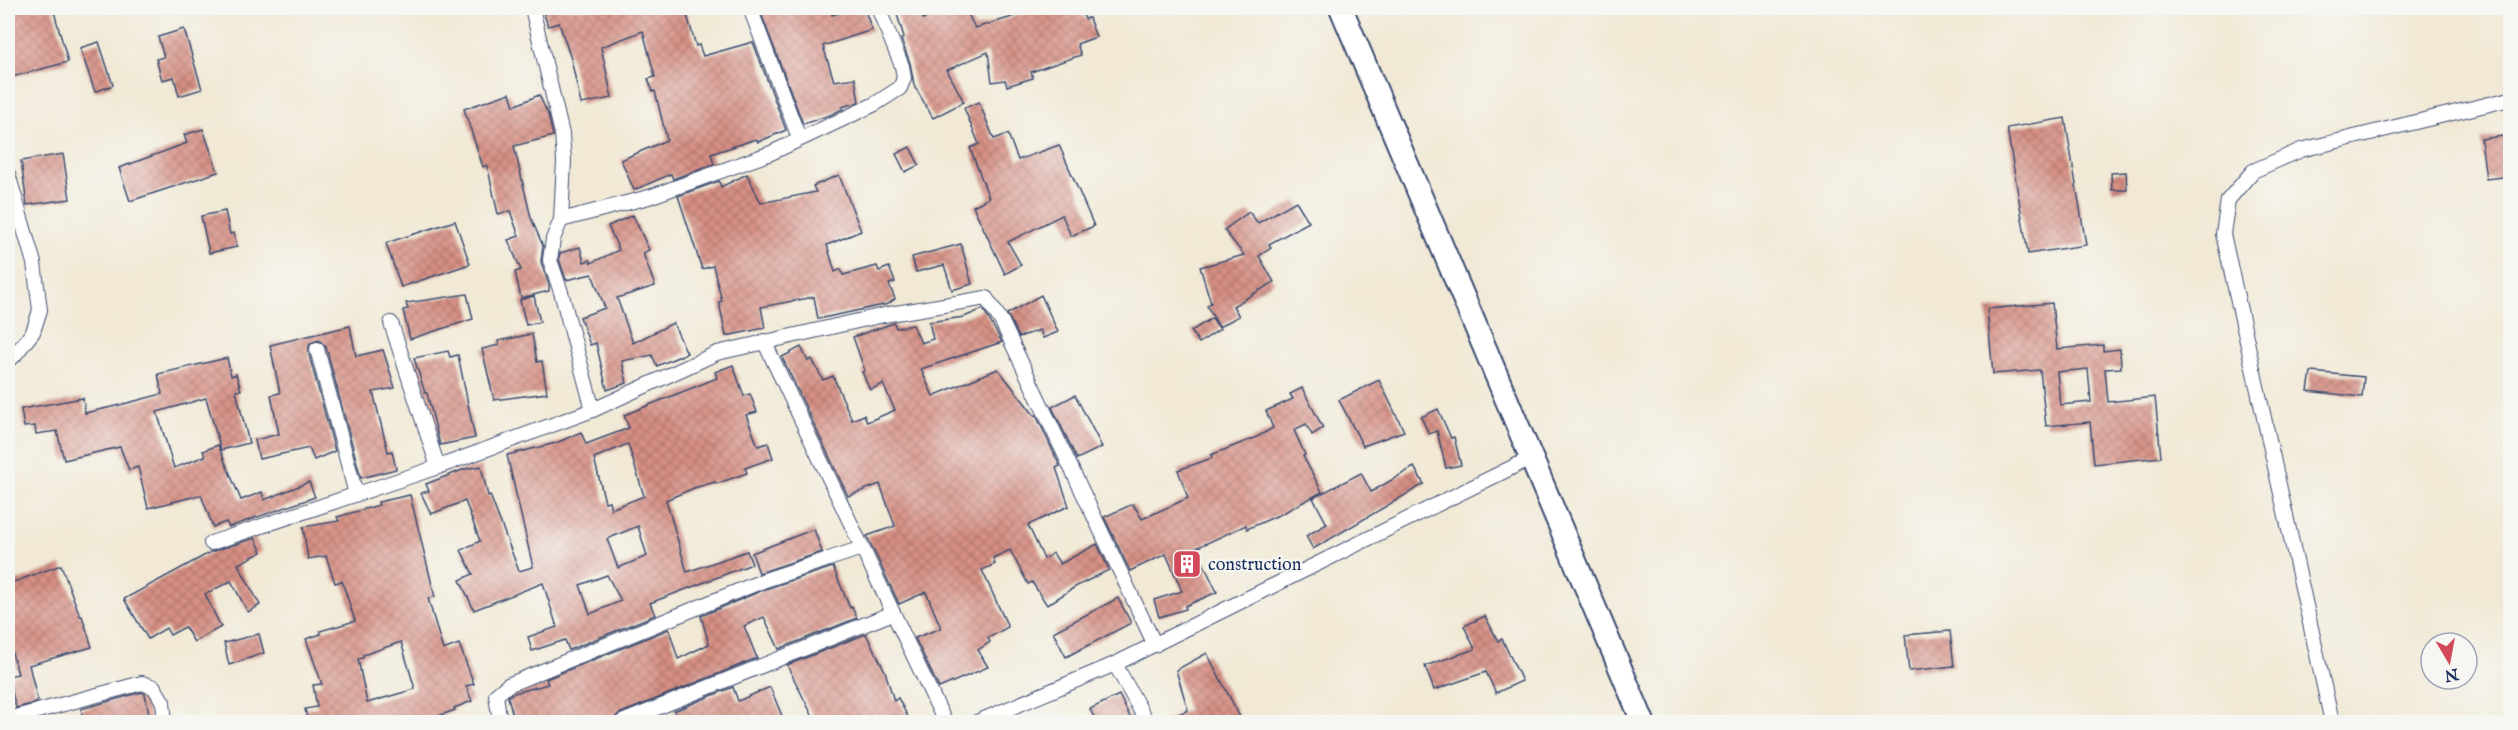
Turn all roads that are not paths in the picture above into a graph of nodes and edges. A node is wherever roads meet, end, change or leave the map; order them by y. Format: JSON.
{"nodes":[{"id":1,"x":532,"y":8,"type":"edge"},
{"id":2,"x":750,"y":8,"type":"edge"},
{"id":3,"x":878,"y":8,"type":"edge"},
{"id":4,"x":1341,"y":8,"type":"edge"},
{"id":5,"x":2511,"y":99,"type":"edge"},
{"id":6,"x":799,"y":138,"type":"junction"},
{"id":7,"x":8,"y":174,"type":"edge"},
{"id":8,"x":561,"y":220,"type":"junction"},
{"id":9,"x":391,"y":323,"type":"dead end"},
{"id":10,"x":764,"y":341,"type":"junction"},
{"id":11,"x":316,"y":349,"type":"dead end"},
{"id":12,"x":8,"y":360,"type":"edge"},
{"id":13,"x":593,"y":410,"type":"junction"},
{"id":14,"x":1531,"y":458,"type":"junction"},
{"id":15,"x":438,"y":467,"type":"junction"},
{"id":16,"x":356,"y":494,"type":"junction"},
{"id":17,"x":212,"y":543,"type":"dead end"},
{"id":18,"x":862,"y":548,"type":"junction"},
{"id":19,"x":893,"y":613,"type":"junction"},
{"id":20,"x":1155,"y":645,"type":"junction"},
{"id":21,"x":1115,"y":664,"type":"junction"},
{"id":22,"x":8,"y":719,"type":"edge"},
{"id":23,"x":165,"y":723,"type":"edge"},
{"id":24,"x":500,"y":723,"type":"edge"},
{"id":25,"x":622,"y":723,"type":"edge"},
{"id":26,"x":945,"y":723,"type":"edge"},
{"id":27,"x":977,"y":723,"type":"edge"},
{"id":28,"x":1147,"y":723,"type":"edge"},
{"id":29,"x":1643,"y":723,"type":"edge"},
{"id":30,"x":2332,"y":723,"type":"edge"}],
"edges":[{"from":1,"to":8,"type":"street"},
{"from":2,"to":6,"type":"street"},
{"from":3,"to":6,"type":"street"},
{"from":4,"to":14,"type":"main road"},
{"from":5,"to":30,"type":"street"},
{"from":6,"to":8,"type":"street"},
{"from":7,"to":12,"type":"street"},
{"from":8,"to":13,"type":"street"},
{"from":9,"to":15,"type":"street"},
{"from":10,"to":13,"type":"street"},
{"from":10,"to":18,"type":"street"},
{"from":10,"to":20,"type":"street"},
{"from":11,"to":16,"type":"street"},
{"from":13,"to":15,"type":"street"},
{"from":14,"to":20,"type":"street"},
{"from":14,"to":29,"type":"main road"},
{"from":15,"to":16,"type":"street"},
{"from":16,"to":17,"type":"street"},
{"from":18,"to":19,"type":"street"},
{"from":18,"to":24,"type":"street"},
{"from":19,"to":25,"type":"street"},
{"from":19,"to":26,"type":"street"},
{"from":20,"to":21,"type":"street"},
{"from":21,"to":27,"type":"street"},
{"from":21,"to":28,"type":"street"},
{"from":22,"to":23,"type":"street"}]}
